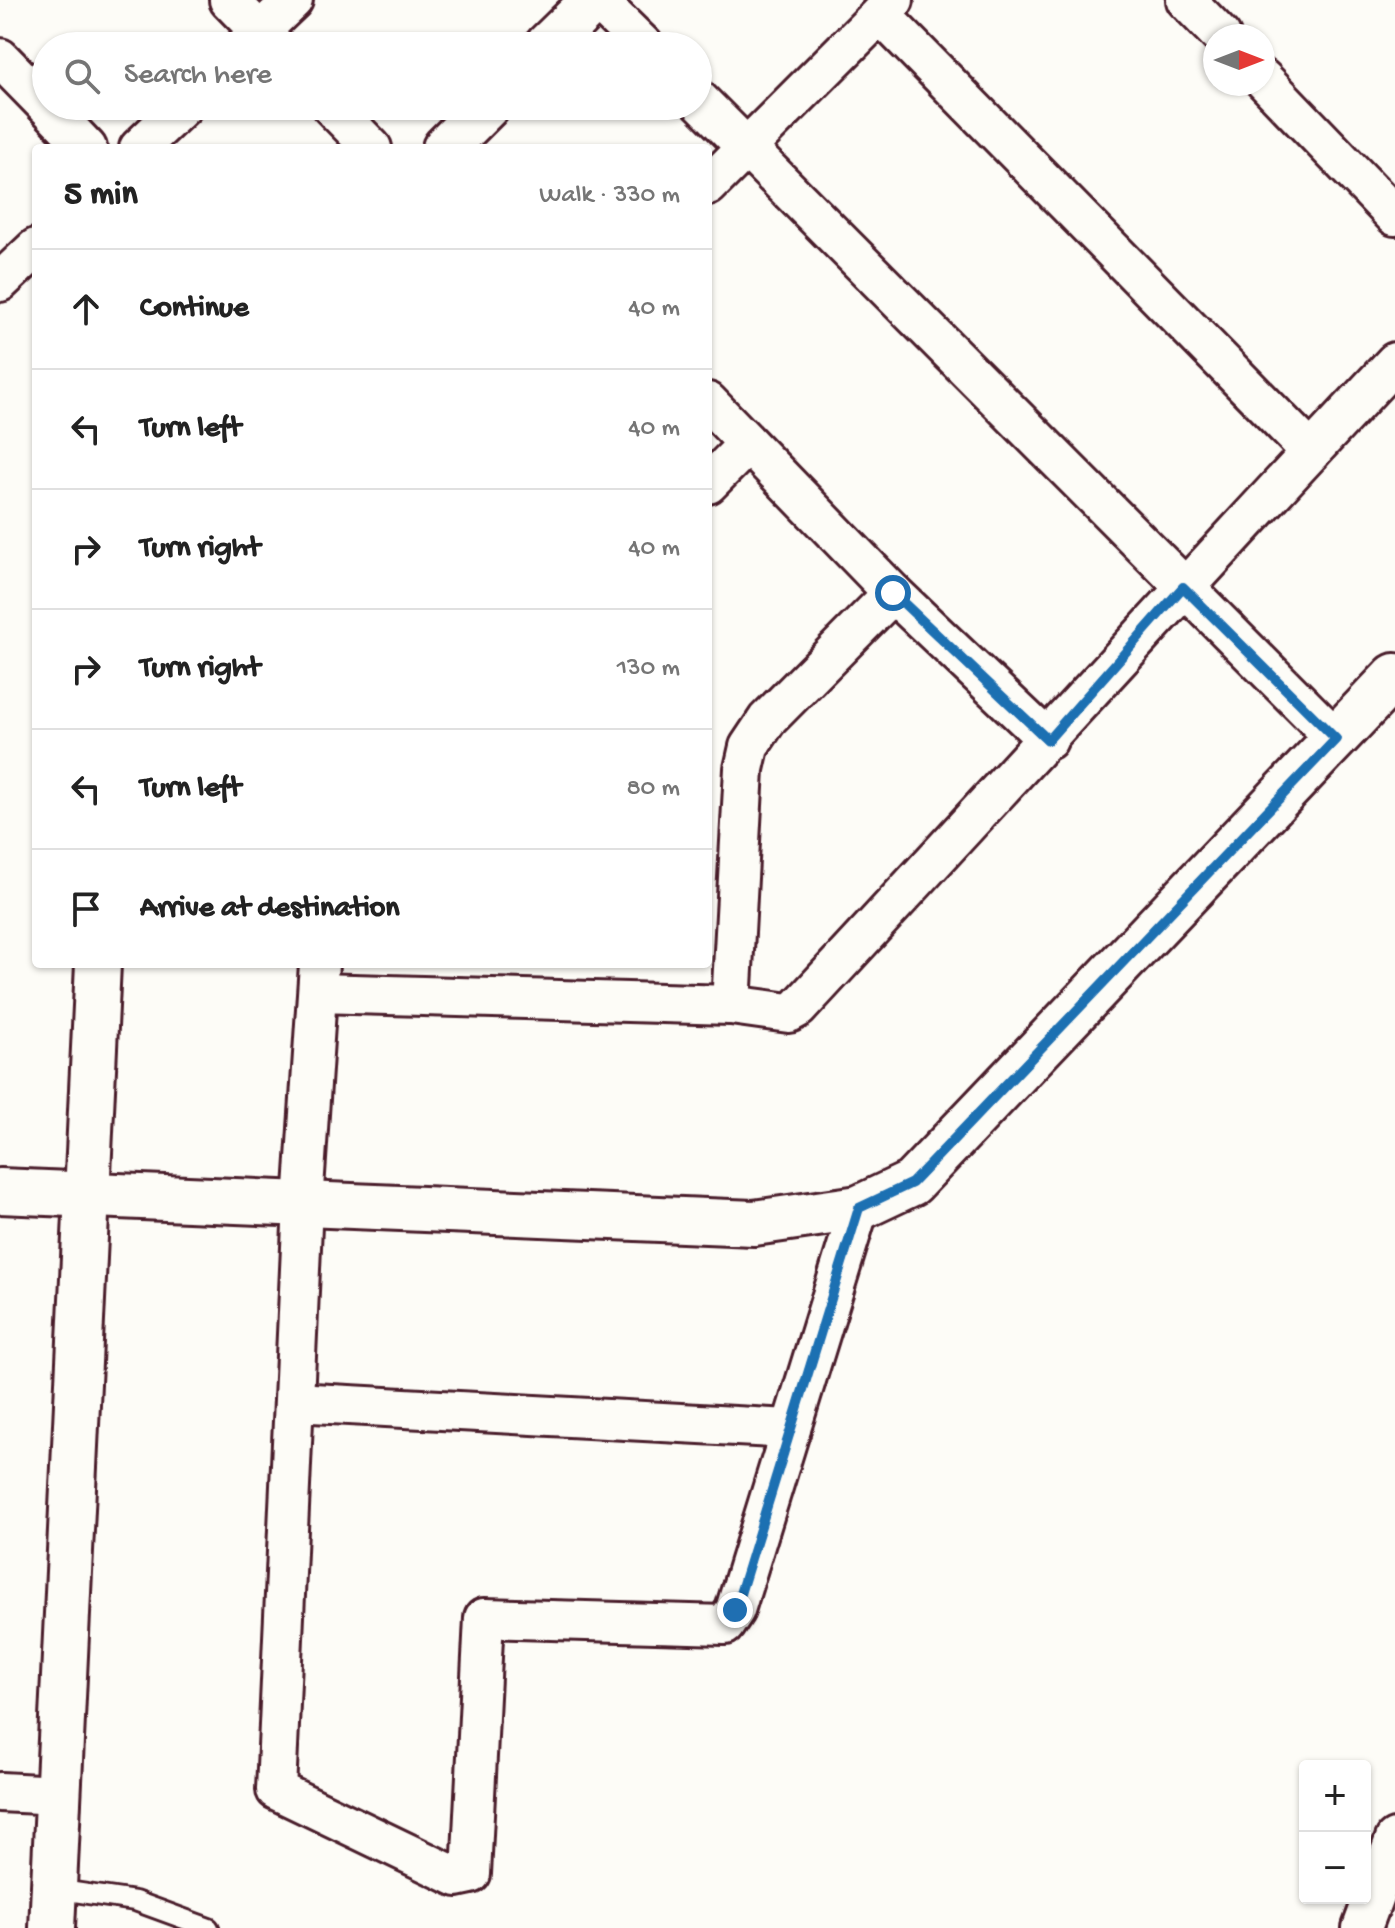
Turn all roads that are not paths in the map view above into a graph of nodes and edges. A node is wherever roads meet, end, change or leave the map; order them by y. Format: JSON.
{"nodes":[{"id":1,"x":229,"y":0,"type":"edge"},
{"id":2,"x":293,"y":0,"type":"edge"},
{"id":3,"x":595,"y":0,"type":"edge"},
{"id":4,"x":1186,"y":0,"type":"edge"},
{"id":5,"x":887,"y":7,"type":"edge"},
{"id":6,"x":1209,"y":24,"type":"edge"},
{"id":7,"x":253,"y":32,"type":"edge"},
{"id":8,"x":267,"y":32,"type":"edge"},
{"id":9,"x":562,"y":32,"type":"edge"},
{"id":10,"x":629,"y":32,"type":"edge"},
{"id":11,"x":0,"y":58,"type":"edge"},
{"id":12,"x":32,"y":91,"type":"edge"},
{"id":13,"x":1275,"y":91,"type":"edge"},
{"id":14,"x":712,"y":113,"type":"edge"},
{"id":15,"x":60,"y":120,"type":"edge"},
{"id":16,"x":168,"y":120,"type":"edge"},
{"id":17,"x":345,"y":120,"type":"edge"},
{"id":18,"x":473,"y":120,"type":"edge"},
{"id":19,"x":83,"y":144,"type":"edge"},
{"id":20,"x":143,"y":144,"type":"edge"},
{"id":21,"x":368,"y":144,"type":"edge"},
{"id":22,"x":449,"y":144,"type":"edge"},
{"id":23,"x":746,"y":147,"type":"junction"},
{"id":24,"x":712,"y":182,"type":"edge"},
{"id":25,"x":1395,"y":216,"type":"edge"},
{"id":26,"x":32,"y":252,"type":"edge"},
{"id":27,"x":0,"y":282,"type":"edge"},
{"id":28,"x":1395,"y":362,"type":"edge"},
{"id":29,"x":712,"y":406,"type":"edge"},
{"id":30,"x":748,"y":444,"type":"junction"},
{"id":31,"x":1311,"y":452,"type":"junction"},
{"id":32,"x":712,"y":480,"type":"edge"},
{"id":33,"x":1183,"y":587,"type":"junction"},
{"id":34,"x":893,"y":593,"type":"junction"},
{"id":35,"x":1395,"y":676,"type":"edge"},
{"id":36,"x":1336,"y":739,"type":"junction"},
{"id":37,"x":1048,"y":740,"type":"junction"},
{"id":38,"x":98,"y":968,"type":"edge"},
{"id":39,"x":318,"y":978,"type":"edge"},
{"id":40,"x":528,"y":981,"type":"edge"},
{"id":41,"x":731,"y":1005,"type":"junction"},
{"id":42,"x":0,"y":1191,"type":"edge"},
{"id":43,"x":85,"y":1197,"type":"junction"},
{"id":44,"x":303,"y":1204,"type":"junction"},
{"id":45,"x":859,"y":1208,"type":"junction"},
{"id":46,"x":294,"y":1402,"type":"junction"},
{"id":47,"x":791,"y":1429,"type":"junction"},
{"id":48,"x":0,"y":1792,"type":"edge"},
{"id":49,"x":59,"y":1795,"type":"junction"},
{"id":50,"x":1395,"y":1839,"type":"edge"},
{"id":51,"x":53,"y":1908,"type":"edge"},
{"id":52,"x":209,"y":1928,"type":"edge"},
{"id":53,"x":1362,"y":1928,"type":"edge"}],
"edges":[{"from":1,"to":7,"type":"street"},
{"from":2,"to":8,"type":"street"},
{"from":3,"to":9,"type":"street"},
{"from":3,"to":10,"type":"street"},
{"from":4,"to":6,"type":"street"},
{"from":5,"to":23,"type":"street"},
{"from":5,"to":31,"type":"street"},
{"from":11,"to":12,"type":"street"},
{"from":13,"to":25,"type":"street"},
{"from":14,"to":23,"type":"street"},
{"from":15,"to":19,"type":"street"},
{"from":16,"to":20,"type":"street"},
{"from":17,"to":21,"type":"street"},
{"from":18,"to":22,"type":"street"},
{"from":23,"to":24,"type":"street"},
{"from":23,"to":33,"type":"street"},
{"from":26,"to":27,"type":"street"},
{"from":28,"to":31,"type":"street"},
{"from":29,"to":30,"type":"street"},
{"from":30,"to":32,"type":"street"},
{"from":30,"to":34,"type":"street"},
{"from":31,"to":33,"type":"street"},
{"from":33,"to":36,"type":"street"},
{"from":33,"to":37,"type":"street"},
{"from":34,"to":37,"type":"street"},
{"from":34,"to":41,"type":"street"},
{"from":35,"to":36,"type":"street"},
{"from":36,"to":45,"type":"street"},
{"from":37,"to":41,"type":"street"},
{"from":38,"to":43,"type":"street"},
{"from":39,"to":40,"type":"street"},
{"from":39,"to":44,"type":"street"},
{"from":40,"to":41,"type":"street"},
{"from":42,"to":43,"type":"street"},
{"from":43,"to":44,"type":"street"},
{"from":43,"to":49,"type":"street"},
{"from":44,"to":45,"type":"street"},
{"from":44,"to":46,"type":"street"},
{"from":45,"to":47,"type":"street"},
{"from":46,"to":47,"type":"street"},
{"from":46,"to":47,"type":"street"},
{"from":48,"to":49,"type":"street"},
{"from":49,"to":51,"type":"street"},
{"from":50,"to":53,"type":"street"},
{"from":51,"to":52,"type":"lane"}]}
